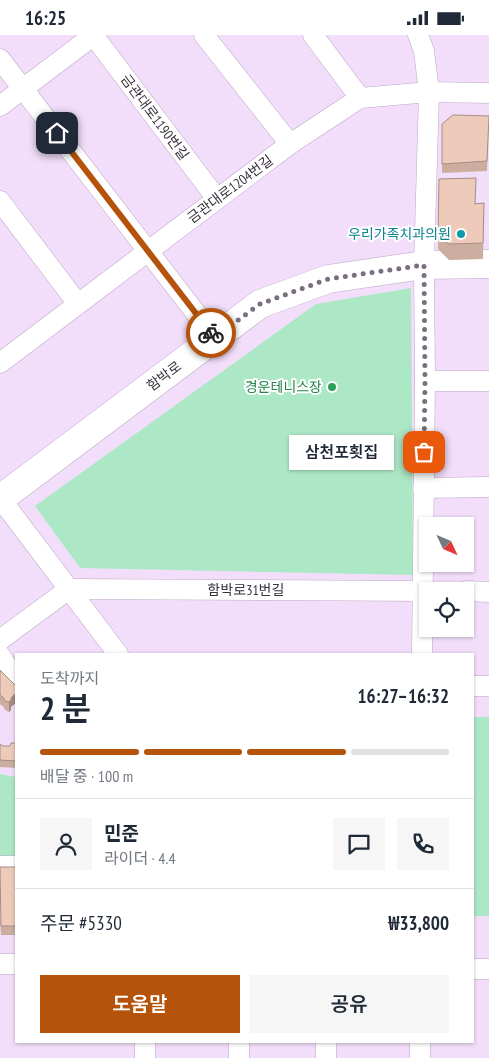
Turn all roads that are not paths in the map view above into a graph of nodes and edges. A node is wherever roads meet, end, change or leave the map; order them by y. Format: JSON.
{"nodes":[{"id":1,"x":93,"y":35,"type":"edge"},
{"id":2,"x":204,"y":35,"type":"edge"},
{"id":3,"x":313,"y":35,"type":"edge"},
{"id":4,"x":418,"y":35,"type":"edge"},
{"id":5,"x":0,"y":59,"type":"edge"},
{"id":6,"x":23,"y":89,"type":"junction"},
{"id":7,"x":429,"y":92,"type":"junction"},
{"id":8,"x":489,"y":93,"type":"edge"},
{"id":9,"x":360,"y":98,"type":"junction"},
{"id":10,"x":0,"y":106,"type":"edge"},
{"id":11,"x":290,"y":144,"type":"junction"},
{"id":12,"x":217,"y":199,"type":"junction"},
{"id":13,"x":0,"y":201,"type":"edge"},
{"id":14,"x":148,"y":251,"type":"junction"},
{"id":15,"x":489,"y":264,"type":"edge"},
{"id":16,"x":424,"y":265,"type":"junction"},
{"id":17,"x":78,"y":304,"type":"junction"},
{"id":18,"x":214,"y":338,"type":"junction"},
{"id":19,"x":3,"y":356,"type":"edge"},
{"id":20,"x":425,"y":381,"type":"junction"},
{"id":21,"x":489,"y":381,"type":"edge"},
{"id":22,"x":489,"y":487,"type":"edge"},
{"id":23,"x":423,"y":488,"type":"junction"},
{"id":24,"x":0,"y":499,"type":"edge"},
{"id":25,"x":425,"y":582,"type":"edge"},
{"id":26,"x":70,"y":589,"type":"junction"},
{"id":27,"x":419,"y":591,"type":"edge"},
{"id":28,"x":474,"y":591,"type":"edge"},
{"id":29,"x":489,"y":591,"type":"edge"},
{"id":30,"x":423,"y":637,"type":"edge"},
{"id":31,"x":0,"y":640,"type":"edge"},
{"id":32,"x":117,"y":653,"type":"edge"},
{"id":33,"x":422,"y":653,"type":"edge"},
{"id":34,"x":0,"y":655,"type":"edge"},
{"id":35,"x":15,"y":679,"type":"edge"},
{"id":36,"x":474,"y":686,"type":"edge"},
{"id":37,"x":489,"y":686,"type":"edge"},
{"id":38,"x":0,"y":866,"type":"edge"},
{"id":39,"x":15,"y":866,"type":"edge"},
{"id":40,"x":0,"y":963,"type":"edge"},
{"id":41,"x":15,"y":964,"type":"edge"},
{"id":42,"x":474,"y":969,"type":"edge"},
{"id":43,"x":489,"y":969,"type":"edge"},
{"id":44,"x":145,"y":1043,"type":"edge"},
{"id":45,"x":239,"y":1043,"type":"edge"},
{"id":46,"x":326,"y":1043,"type":"edge"},
{"id":47,"x":420,"y":1043,"type":"edge"},
{"id":48,"x":145,"y":1058,"type":"edge"},
{"id":49,"x":239,"y":1058,"type":"edge"},
{"id":50,"x":326,"y":1058,"type":"edge"},
{"id":51,"x":420,"y":1058,"type":"edge"}],
"edges":[{"from":1,"to":6,"type":"street","name":"금관대로1190번길"},
{"from":1,"to":12,"type":"street","name":"금관대로1190번길"},
{"from":2,"to":11,"type":"street"},
{"from":3,"to":9,"type":"street"},
{"from":4,"to":7,"type":"street"},
{"from":5,"to":6,"type":"street"},
{"from":6,"to":10,"type":"street","name":"금관대로1190번길"},
{"from":6,"to":14,"type":"street"},
{"from":7,"to":8,"type":"street","name":"금관대로1204번길"},
{"from":7,"to":9,"type":"street","name":"금관대로1204번길"},
{"from":7,"to":16,"type":"street"},
{"from":9,"to":11,"type":"street","name":"금관대로1204번길"},
{"from":11,"to":12,"type":"street","name":"금관대로1204번길"},
{"from":12,"to":14,"type":"street","name":"금관대로1204번길"},
{"from":13,"to":17,"type":"street"},
{"from":14,"to":17,"type":"street","name":"금관대로1204번길"},
{"from":14,"to":18,"type":"street"},
{"from":15,"to":16,"type":"street","name":"함박로"},
{"from":16,"to":18,"type":"street","name":"함박로"},
{"from":16,"to":20,"type":"street"},
{"from":17,"to":19,"type":"street","name":"금관대로1204번길"},
{"from":18,"to":24,"type":"street","name":"함박로"},
{"from":20,"to":21,"type":"street"},
{"from":20,"to":23,"type":"street"},
{"from":22,"to":23,"type":"street"},
{"from":23,"to":25,"type":"street"},
{"from":24,"to":26,"type":"street"},
{"from":26,"to":27,"type":"street","name":"함박로31번길"},
{"from":26,"to":31,"type":"street"},
{"from":26,"to":32,"type":"street"},
{"from":28,"to":29,"type":"street"},
{"from":30,"to":33,"type":"street"},
{"from":34,"to":35,"type":"street"},
{"from":36,"to":37,"type":"street"},
{"from":38,"to":39,"type":"street"},
{"from":40,"to":41,"type":"street"},
{"from":42,"to":43,"type":"street"},
{"from":44,"to":48,"type":"street"},
{"from":45,"to":49,"type":"street"},
{"from":46,"to":50,"type":"street"},
{"from":47,"to":51,"type":"street"}]}
